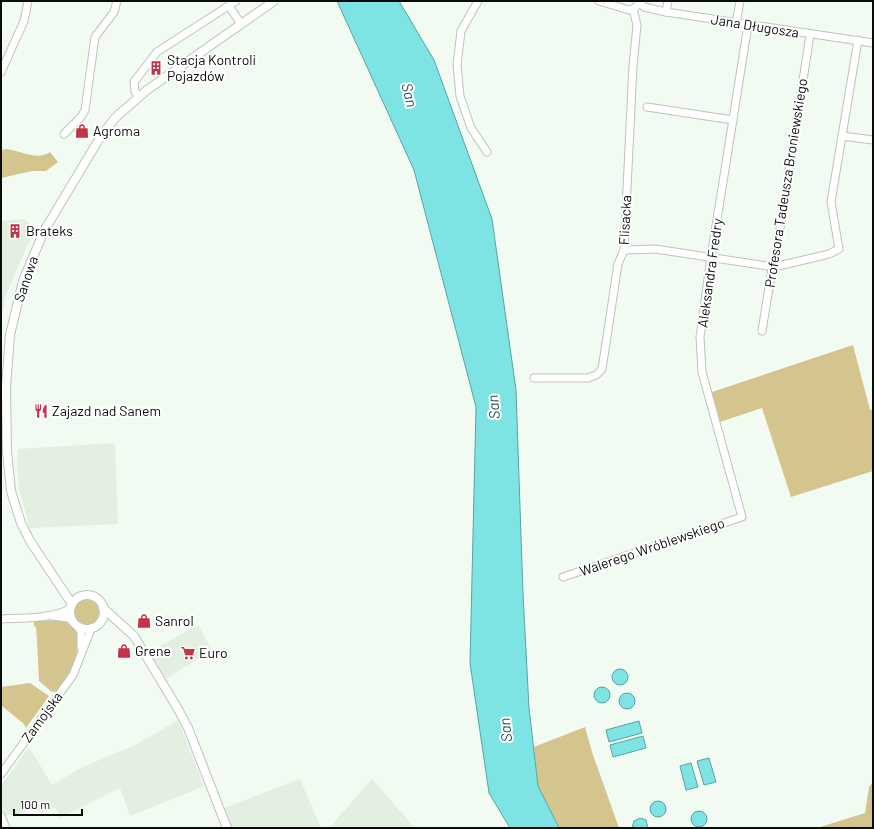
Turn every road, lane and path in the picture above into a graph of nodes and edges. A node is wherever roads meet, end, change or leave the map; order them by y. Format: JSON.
{"nodes":[{"id":1,"x":28,"y":1,"type":"edge"},
{"id":2,"x":117,"y":1,"type":"edge"},
{"id":3,"x":236,"y":1,"type":"edge"},
{"id":4,"x":478,"y":1,"type":"edge"},
{"id":5,"x":598,"y":1,"type":"edge"},
{"id":6,"x":668,"y":1,"type":"edge"},
{"id":7,"x":740,"y":1,"type":"edge"},
{"id":8,"x":639,"y":2,"type":"edge"},
{"id":9,"x":270,"y":3,"type":"edge"},
{"id":10,"x":229,"y":6,"type":"junction"},
{"id":11,"x":633,"y":9,"type":"junction"},
{"id":12,"x":666,"y":12,"type":"junction"},
{"id":13,"x":736,"y":23,"type":"junction"},
{"id":14,"x":241,"y":24,"type":"junction"},
{"id":15,"x":748,"y":25,"type":"junction"},
{"id":16,"x":810,"y":35,"type":"junction"},
{"id":17,"x":858,"y":40,"type":"junction"},
{"id":18,"x":873,"y":43,"type":"edge"},
{"id":19,"x":1,"y":72,"type":"edge"},
{"id":20,"x":139,"y":96,"type":"junction"},
{"id":21,"x":647,"y":107,"type":"dead end"},
{"id":22,"x":734,"y":120,"type":"junction"},
{"id":23,"x":64,"y":134,"type":"dead end"},
{"id":24,"x":842,"y":136,"type":"junction"},
{"id":25,"x":873,"y":140,"type":"edge"},
{"id":26,"x":487,"y":152,"type":"dead end"},
{"id":27,"x":624,"y":250,"type":"junction"},
{"id":28,"x":711,"y":257,"type":"junction"},
{"id":29,"x":774,"y":267,"type":"junction"},
{"id":30,"x":762,"y":330,"type":"dead end"},
{"id":31,"x":534,"y":378,"type":"dead end"},
{"id":32,"x":3,"y":388,"type":"edge"},
{"id":33,"x":742,"y":517,"type":"joint"},
{"id":34,"x":56,"y":577,"type":"junction"},
{"id":35,"x":563,"y":577,"type":"dead end"},
{"id":36,"x":82,"y":596,"type":"junction"},
{"id":37,"x":71,"y":606,"type":"junction"},
{"id":38,"x":103,"y":608,"type":"junction"},
{"id":39,"x":42,"y":616,"type":"junction"},
{"id":40,"x":1,"y":619,"type":"edge"},
{"id":41,"x":72,"y":620,"type":"junction"},
{"id":42,"x":101,"y":622,"type":"junction"},
{"id":43,"x":120,"y":622,"type":"junction"},
{"id":44,"x":78,"y":627,"type":"junction"},
{"id":45,"x":91,"y":629,"type":"junction"},
{"id":46,"x":81,"y":659,"type":"junction"},
{"id":47,"x":1,"y":774,"type":"edge"},
{"id":48,"x":1,"y":816,"type":"edge"},
{"id":49,"x":6,"y":828,"type":"edge"},
{"id":50,"x":227,"y":828,"type":"edge"}],
"edges":[{"from":1,"to":19,"type":"street"},
{"from":2,"to":23,"type":"street"},
{"from":3,"to":10,"type":"street"},
{"from":4,"to":26,"type":"street"},
{"from":5,"to":11,"type":"street"},
{"from":6,"to":12,"type":"street"},
{"from":7,"to":13,"type":"street"},
{"from":8,"to":11,"type":"street"},
{"from":8,"to":12,"type":"street","name":"Jana Długosza"},
{"from":9,"to":14,"type":"main road","name":"Sanowa"},
{"from":10,"to":14,"type":"street"},
{"from":10,"to":20,"type":"street"},
{"from":11,"to":27,"type":"street","name":"Flisacka"},
{"from":12,"to":13,"type":"street","name":"Jana Długosza"},
{"from":13,"to":15,"type":"street","name":"Jana Długosza"},
{"from":14,"to":20,"type":"main road","name":"Sanowa"},
{"from":15,"to":16,"type":"street","name":"Jana Długosza"},
{"from":15,"to":22,"type":"street","name":"Aleksandra Fredry"},
{"from":16,"to":17,"type":"street","name":"Jana Długosza"},
{"from":16,"to":29,"type":"street","name":"Profesora Tadeusza Broniewskiego"},
{"from":17,"to":18,"type":"street","name":"Jana Długosza"},
{"from":17,"to":24,"type":"street"},
{"from":20,"to":32,"type":"main road","name":"Sanowa"},
{"from":21,"to":22,"type":"street"},
{"from":22,"to":28,"type":"street","name":"Aleksandra Fredry"},
{"from":24,"to":25,"type":"street"},
{"from":24,"to":29,"type":"street"},
{"from":27,"to":28,"type":"street"},
{"from":27,"to":31,"type":"street","name":"Flisacka"},
{"from":28,"to":29,"type":"street"},
{"from":28,"to":33,"type":"street","name":"Aleksandra Fredry"},
{"from":29,"to":30,"type":"street","name":"Profesora Tadeusza Broniewskiego"},
{"from":32,"to":34,"type":"main road","name":"Sanowa"},
{"from":33,"to":35,"type":"street","name":"Walerego Wróblewskiego"},
{"from":34,"to":36,"type":"main road"},
{"from":34,"to":37,"type":"main road"},
{"from":36,"to":37,"type":"main road"},
{"from":36,"to":38,"type":"main road"},
{"from":37,"to":39,"type":"street"},
{"from":37,"to":41,"type":"main road"},
{"from":38,"to":42,"type":"main road"},
{"from":38,"to":43,"type":"main road"},
{"from":39,"to":40,"type":"street"},
{"from":39,"to":41,"type":"street"},
{"from":41,"to":44,"type":"main road"},
{"from":42,"to":43,"type":"main road"},
{"from":42,"to":45,"type":"main road"},
{"from":43,"to":50,"type":"main road"},
{"from":44,"to":45,"type":"main road"},
{"from":44,"to":46,"type":"street","name":"Zamojska"},
{"from":45,"to":46,"type":"street","name":"Zamojska"},
{"from":46,"to":47,"type":"street","name":"Zamojska"},
{"from":48,"to":49,"type":"street"}]}
